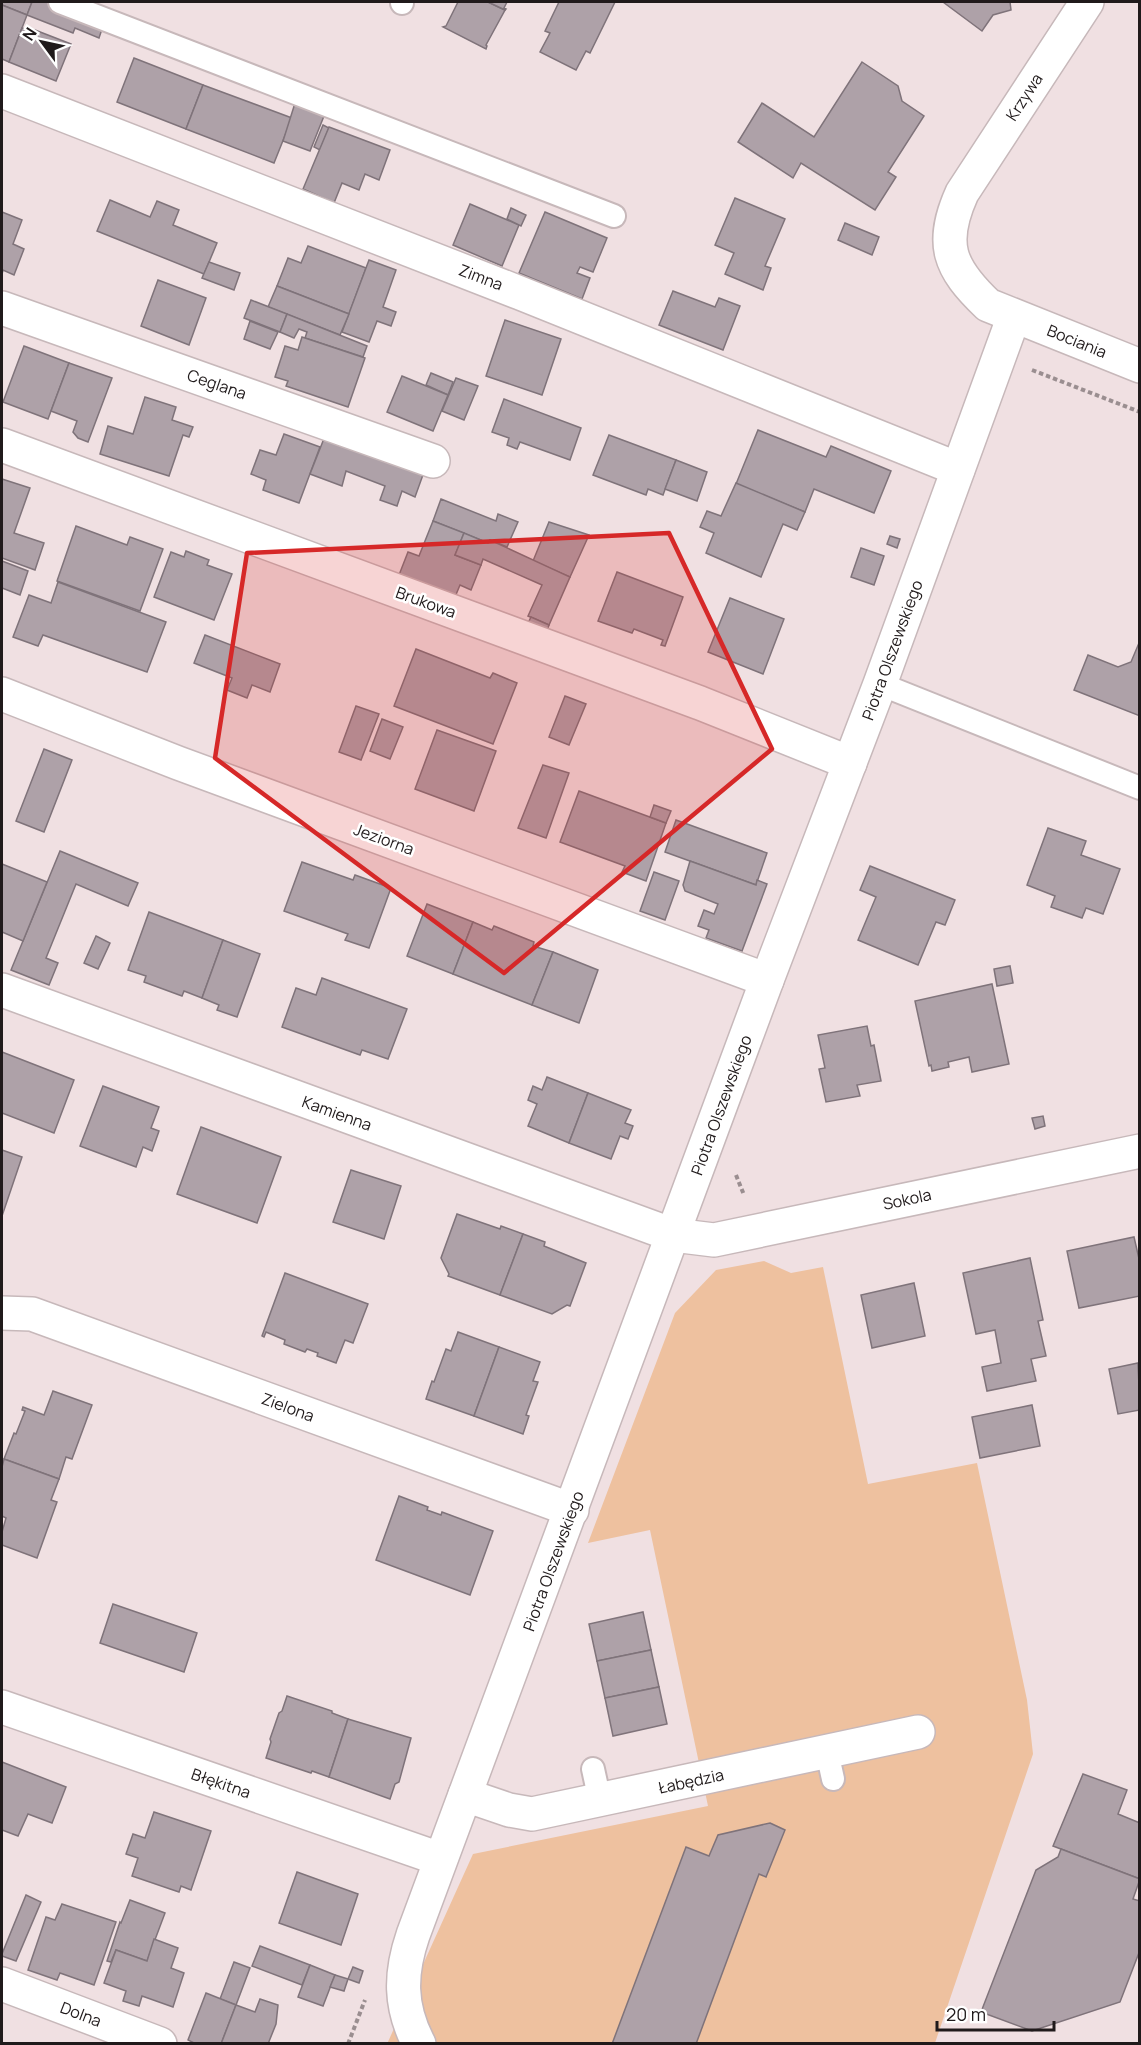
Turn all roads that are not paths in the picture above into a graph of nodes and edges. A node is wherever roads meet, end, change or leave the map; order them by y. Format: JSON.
{"nodes":[{"id":1,"x":60,"y":2,"type":"edge"},
{"id":2,"x":1087,"y":2,"type":"edge"},
{"id":3,"x":2,"y":92,"type":"edge"},
{"id":4,"x":614,"y":216,"type":"dead end"},
{"id":5,"x":2,"y":308,"type":"edge"},
{"id":6,"x":1014,"y":316,"type":"junction"},
{"id":7,"x":1140,"y":366,"type":"edge"},
{"id":8,"x":2,"y":445,"type":"edge"},
{"id":9,"x":434,"y":460,"type":"dead end"},
{"id":10,"x":958,"y":469,"type":"junction"},
{"id":11,"x":880,"y":684,"type":"junction"},
{"id":12,"x":2,"y":694,"type":"edge"},
{"id":13,"x":850,"y":763,"type":"junction"},
{"id":14,"x":1140,"y":788,"type":"edge"},
{"id":15,"x":767,"y":980,"type":"junction"},
{"id":16,"x":2,"y":990,"type":"edge"},
{"id":17,"x":1140,"y":1151,"type":"edge"},
{"id":18,"x":673,"y":1235,"type":"junction"},
{"id":19,"x":2,"y":1313,"type":"edge"},
{"id":20,"x":572,"y":1510,"type":"junction"},
{"id":21,"x":2,"y":1707,"type":"edge"},
{"id":22,"x":918,"y":1732,"type":"dead end"},
{"id":23,"x":593,"y":1769,"type":"dead end"},
{"id":24,"x":465,"y":1795,"type":"junction"},
{"id":25,"x":600,"y":1801,"type":"junction"},
{"id":26,"x":440,"y":1859,"type":"junction"},
{"id":27,"x":2,"y":1984,"type":"edge"},
{"id":28,"x":160,"y":2043,"type":"edge"},
{"id":29,"x":419,"y":2043,"type":"edge"}],
"edges":[{"from":1,"to":4,"type":"lane"},
{"from":2,"to":6,"type":"street","name":"Krzywa"},
{"from":3,"to":10,"type":"street","name":"Zimna"},
{"from":5,"to":9,"type":"street","name":"Ceglana"},
{"from":6,"to":7,"type":"street","name":"Bociania"},
{"from":6,"to":10,"type":"street","name":"Piotra Olszewskiego"},
{"from":8,"to":13,"type":"street","name":"Brukowa"},
{"from":10,"to":11,"type":"street","name":"Piotra Olszewskiego"},
{"from":11,"to":13,"type":"street","name":"Piotra Olszewskiego"},
{"from":11,"to":14,"type":"lane"},
{"from":12,"to":15,"type":"street","name":"Jeziorna"},
{"from":13,"to":15,"type":"street","name":"Piotra Olszewskiego"},
{"from":15,"to":18,"type":"street","name":"Piotra Olszewskiego"},
{"from":16,"to":18,"type":"street","name":"Kamienna"},
{"from":17,"to":18,"type":"street","name":"Sokola"},
{"from":18,"to":20,"type":"street","name":"Piotra Olszewskiego"},
{"from":19,"to":20,"type":"street","name":"Zielona"},
{"from":20,"to":24,"type":"street","name":"Piotra Olszewskiego"},
{"from":21,"to":26,"type":"street","name":"Błękitna"},
{"from":22,"to":25,"type":"street","name":"Łabędzia"},
{"from":23,"to":25,"type":"lane"},
{"from":24,"to":25,"type":"street","name":"Łabędzia"},
{"from":24,"to":26,"type":"street","name":"Piotra Olszewskiego"},
{"from":26,"to":29,"type":"street","name":"Piotra Olszewskiego"},
{"from":27,"to":28,"type":"street","name":"Dolna"}]}
